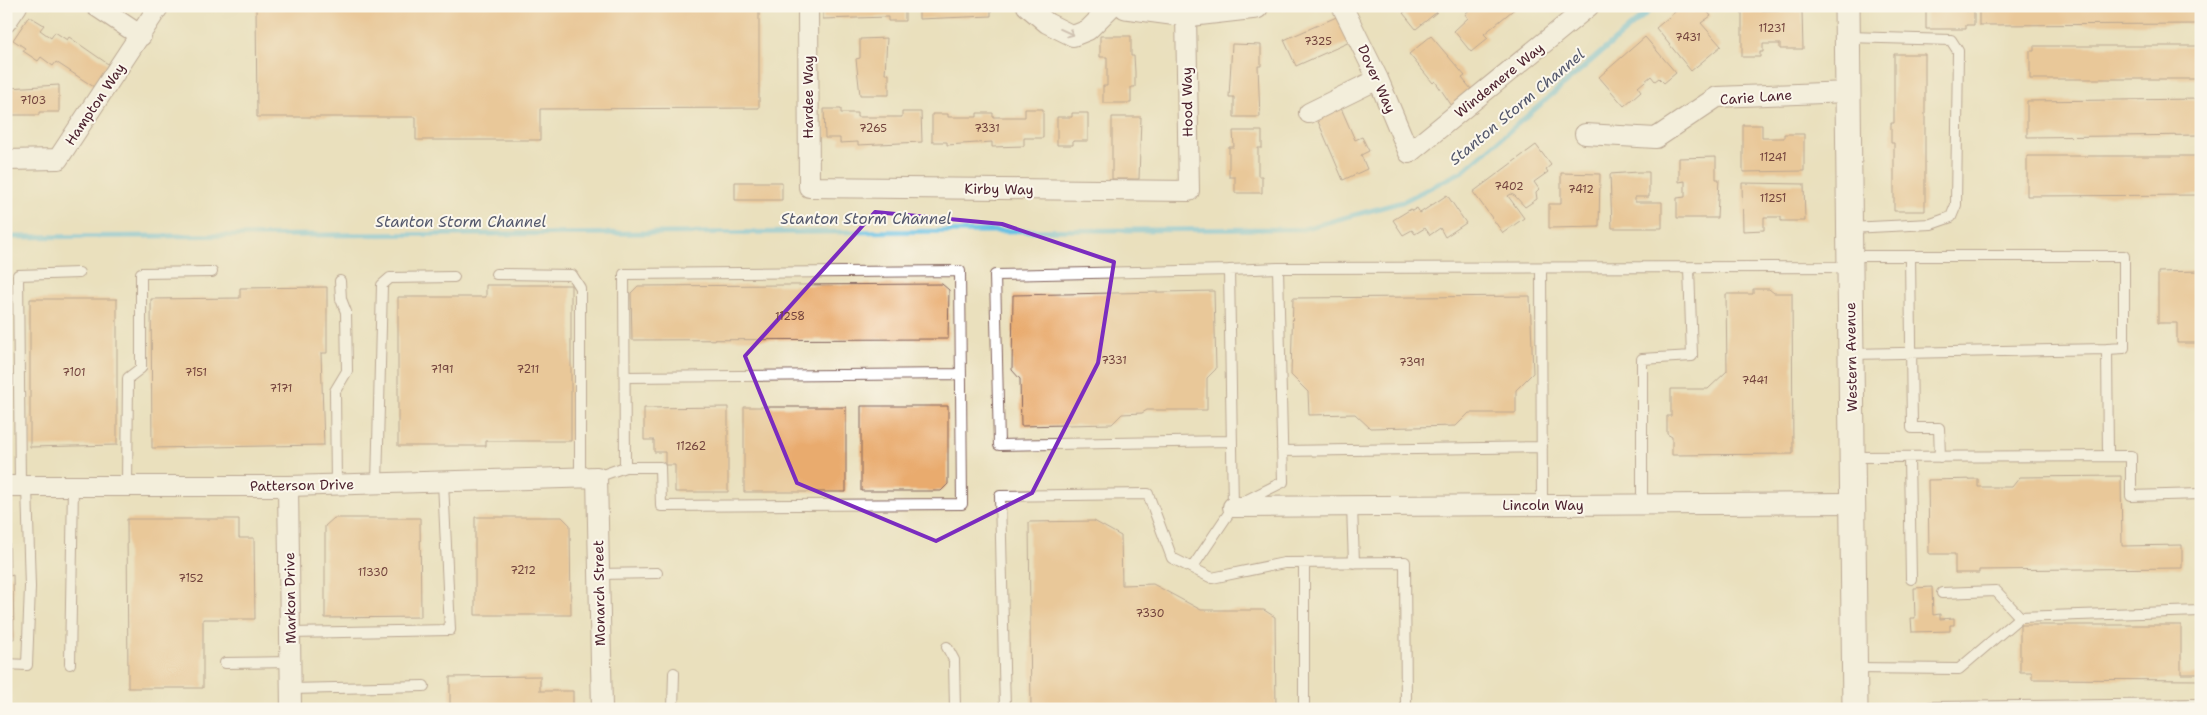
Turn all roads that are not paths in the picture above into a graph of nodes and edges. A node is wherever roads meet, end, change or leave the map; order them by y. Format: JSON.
{"nodes":[{"id":1,"x":17,"y":6,"type":"edge"},
{"id":2,"x":96,"y":6,"type":"edge"},
{"id":3,"x":159,"y":6,"type":"edge"},
{"id":4,"x":808,"y":6,"type":"edge"},
{"id":5,"x":1027,"y":6,"type":"edge"},
{"id":6,"x":1112,"y":6,"type":"edge"},
{"id":7,"x":1126,"y":6,"type":"edge"},
{"id":8,"x":1256,"y":6,"type":"edge"},
{"id":9,"x":1342,"y":6,"type":"edge"},
{"id":10,"x":1589,"y":6,"type":"edge"},
{"id":11,"x":1848,"y":6,"type":"edge"},
{"id":12,"x":1186,"y":14,"type":"junction"},
{"id":13,"x":6,"y":22,"type":"edge"},
{"id":14,"x":141,"y":36,"type":"junction"},
{"id":15,"x":1848,"y":37,"type":"junction"},
{"id":16,"x":1378,"y":79,"type":"junction"},
{"id":17,"x":1848,"y":92,"type":"junction"},
{"id":18,"x":1309,"y":113,"type":"dead end"},
{"id":19,"x":1585,"y":134,"type":"dead end"},
{"id":20,"x":1409,"y":154,"type":"joint"},
{"id":21,"x":6,"y":160,"type":"edge"},
{"id":22,"x":809,"y":187,"type":"joint"},
{"id":23,"x":1189,"y":191,"type":"joint"},
{"id":24,"x":1850,"y":228,"type":"junction"},
{"id":25,"x":1910,"y":256,"type":"junction"},
{"id":26,"x":1850,"y":262,"type":"junction"},
{"id":27,"x":1278,"y":268,"type":"junction"},
{"id":28,"x":1689,"y":268,"type":"junction"},
{"id":29,"x":1541,"y":269,"type":"junction"},
{"id":30,"x":1229,"y":270,"type":"junction"},
{"id":31,"x":212,"y":272,"type":"dead end"},
{"id":32,"x":79,"y":273,"type":"dead end"},
{"id":33,"x":496,"y":274,"type":"dead end"},
{"id":34,"x":454,"y":277,"type":"dead end"},
{"id":35,"x":340,"y":281,"type":"dead end"},
{"id":36,"x":2107,"y":349,"type":"junction"},
{"id":37,"x":1911,"y":352,"type":"junction"},
{"id":38,"x":1851,"y":354,"type":"junction"},
{"id":39,"x":961,"y":374,"type":"junction"},
{"id":40,"x":624,"y":377,"type":"junction"},
{"id":41,"x":1231,"y":441,"type":"junction"},
{"id":42,"x":1542,"y":447,"type":"junction"},
{"id":43,"x":1282,"y":451,"type":"junction"},
{"id":44,"x":2108,"y":456,"type":"junction"},
{"id":45,"x":1852,"y":457,"type":"junction"},
{"id":46,"x":1908,"y":457,"type":"junction"},
{"id":47,"x":1940,"y":457,"type":"junction"},
{"id":48,"x":626,"y":467,"type":"junction"},
{"id":49,"x":589,"y":477,"type":"junction"},
{"id":50,"x":443,"y":482,"type":"junction"},
{"id":51,"x":377,"y":484,"type":"junction"},
{"id":52,"x":336,"y":485,"type":"junction"},
{"id":53,"x":18,"y":486,"type":"edge"},
{"id":54,"x":73,"y":486,"type":"junction"},
{"id":55,"x":127,"y":486,"type":"junction"},
{"id":56,"x":288,"y":486,"type":"junction"},
{"id":57,"x":2201,"y":494,"type":"edge"},
{"id":58,"x":1853,"y":503,"type":"junction"},
{"id":59,"x":1642,"y":504,"type":"junction"},
{"id":60,"x":1542,"y":505,"type":"junction"},
{"id":61,"x":1352,"y":506,"type":"junction"},
{"id":62,"x":1234,"y":507,"type":"junction"},
{"id":63,"x":1304,"y":563,"type":"junction"},
{"id":64,"x":1354,"y":563,"type":"junction"},
{"id":65,"x":1192,"y":568,"type":"junction"},
{"id":66,"x":657,"y":573,"type":"dead end"},
{"id":67,"x":599,"y":574,"type":"junction"},
{"id":68,"x":1911,"y":579,"type":"dead end"},
{"id":69,"x":1942,"y":593,"type":"dead end"},
{"id":70,"x":2201,"y":611,"type":"edge"},
{"id":71,"x":2020,"y":617,"type":"junction"},
{"id":72,"x":290,"y":633,"type":"junction"},
{"id":73,"x":947,"y":647,"type":"dead end"},
{"id":74,"x":290,"y":662,"type":"junction"},
{"id":75,"x":225,"y":663,"type":"dead end"},
{"id":76,"x":6,"y":664,"type":"edge"},
{"id":77,"x":70,"y":664,"type":"dead end"},
{"id":78,"x":1855,"y":668,"type":"junction"},
{"id":79,"x":674,"y":673,"type":"dead end"},
{"id":80,"x":424,"y":686,"type":"dead end"},
{"id":81,"x":291,"y":699,"type":"edge"},
{"id":82,"x":2201,"y":704,"type":"edge"},
{"id":83,"x":602,"y":709,"type":"edge"},
{"id":84,"x":673,"y":709,"type":"edge"},
{"id":85,"x":955,"y":709,"type":"edge"},
{"id":86,"x":1005,"y":709,"type":"edge"},
{"id":87,"x":1304,"y":709,"type":"edge"},
{"id":88,"x":1406,"y":709,"type":"edge"},
{"id":89,"x":1855,"y":709,"type":"edge"},
{"id":90,"x":1930,"y":709,"type":"edge"}],
"edges":[{"from":1,"to":13,"type":"street"},
{"from":2,"to":14,"type":"street"},
{"from":3,"to":14,"type":"street","name":"Hampton Way"},
{"from":4,"to":22,"type":"street","name":"Hardee Way"},
{"from":5,"to":6,"type":"street","one_way":true},
{"from":7,"to":12,"type":"street"},
{"from":8,"to":12,"type":"street"},
{"from":9,"to":16,"type":"street","name":"Dover Way"},
{"from":10,"to":20,"type":"street","name":"Windemere Way"},
{"from":11,"to":15,"type":"street","name":"Western Avenue"},
{"from":12,"to":23,"type":"street","name":"Hood Way"},
{"from":14,"to":21,"type":"street","name":"Hampton Way"},
{"from":15,"to":17,"type":"street","name":"Western Avenue"},
{"from":15,"to":24,"type":"lane"},
{"from":16,"to":18,"type":"street"},
{"from":16,"to":20,"type":"street","name":"Dover Way"},
{"from":17,"to":19,"type":"street","name":"Carie Lane"},
{"from":17,"to":24,"type":"street","name":"Western Avenue"},
{"from":22,"to":23,"type":"street","name":"Kirby Way"},
{"from":24,"to":26,"type":"street","name":"Western Avenue"},
{"from":25,"to":26,"type":"lane"},
{"from":25,"to":36,"type":"lane"},
{"from":25,"to":37,"type":"lane"},
{"from":26,"to":28,"type":"lane"},
{"from":26,"to":38,"type":"street","name":"Western Avenue"},
{"from":27,"to":29,"type":"lane"},
{"from":27,"to":30,"type":"lane"},
{"from":27,"to":43,"type":"lane"},
{"from":28,"to":29,"type":"lane"},
{"from":28,"to":59,"type":"lane"},
{"from":29,"to":42,"type":"lane"},
{"from":30,"to":41,"type":"lane"},
{"from":30,"to":41,"type":"lane"},
{"from":31,"to":55,"type":"lane"},
{"from":32,"to":53,"type":"lane"},
{"from":33,"to":49,"type":"lane"},
{"from":34,"to":51,"type":"lane"},
{"from":35,"to":52,"type":"lane"},
{"from":36,"to":37,"type":"lane"},
{"from":36,"to":44,"type":"lane"},
{"from":37,"to":38,"type":"lane"},
{"from":37,"to":47,"type":"lane"},
{"from":38,"to":45,"type":"street","name":"Western Avenue"},
{"from":39,"to":40,"type":"lane"},
{"from":39,"to":40,"type":"lane"},
{"from":39,"to":48,"type":"lane"},
{"from":40,"to":48,"type":"lane"},
{"from":41,"to":62,"type":"lane"},
{"from":42,"to":43,"type":"lane"},
{"from":42,"to":60,"type":"lane"},
{"from":43,"to":62,"type":"lane"},
{"from":44,"to":47,"type":"lane"},
{"from":44,"to":57,"type":"lane"},
{"from":45,"to":46,"type":"lane"},
{"from":45,"to":58,"type":"street","name":"Western Avenue"},
{"from":46,"to":47,"type":"lane"},
{"from":46,"to":68,"type":"lane"},
{"from":48,"to":49,"type":"lane"},
{"from":49,"to":50,"type":"street","name":"Patterson Drive"},
{"from":49,"to":67,"type":"street","name":"Monarch Street"},
{"from":50,"to":51,"type":"street","name":"Patterson Drive"},
{"from":50,"to":72,"type":"lane"},
{"from":51,"to":52,"type":"street","name":"Patterson Drive"},
{"from":52,"to":56,"type":"street","name":"Patterson Drive"},
{"from":53,"to":54,"type":"street","name":"Patterson Drive"},
{"from":53,"to":76,"type":"lane"},
{"from":54,"to":55,"type":"street","name":"Patterson Drive"},
{"from":54,"to":77,"type":"lane"},
{"from":55,"to":56,"type":"street","name":"Patterson Drive"},
{"from":56,"to":72,"type":"street","name":"Markon Drive"},
{"from":58,"to":59,"type":"street","name":"Lincoln Way"},
{"from":58,"to":78,"type":"street","name":"Western Avenue"},
{"from":59,"to":60,"type":"street","name":"Lincoln Way"},
{"from":60,"to":61,"type":"street","name":"Lincoln Way"},
{"from":61,"to":62,"type":"street","name":"Lincoln Way"},
{"from":61,"to":64,"type":"lane"},
{"from":62,"to":65,"type":"lane"},
{"from":63,"to":64,"type":"lane"},
{"from":63,"to":65,"type":"lane"},
{"from":63,"to":87,"type":"lane"},
{"from":64,"to":88,"type":"lane"},
{"from":65,"to":86,"type":"lane"},
{"from":66,"to":67,"type":"lane"},
{"from":67,"to":83,"type":"street","name":"Monarch Street"},
{"from":69,"to":71,"type":"lane"},
{"from":70,"to":71,"type":"lane"},
{"from":71,"to":78,"type":"lane"},
{"from":72,"to":74,"type":"street","name":"Markon Drive"},
{"from":73,"to":85,"type":"lane"},
{"from":74,"to":75,"type":"lane"},
{"from":74,"to":81,"type":"street","name":"Markon Drive"},
{"from":78,"to":89,"type":"street","name":"Western Avenue"},
{"from":79,"to":84,"type":"lane"},
{"from":80,"to":81,"type":"lane"},
{"from":82,"to":90,"type":"lane"}]}
